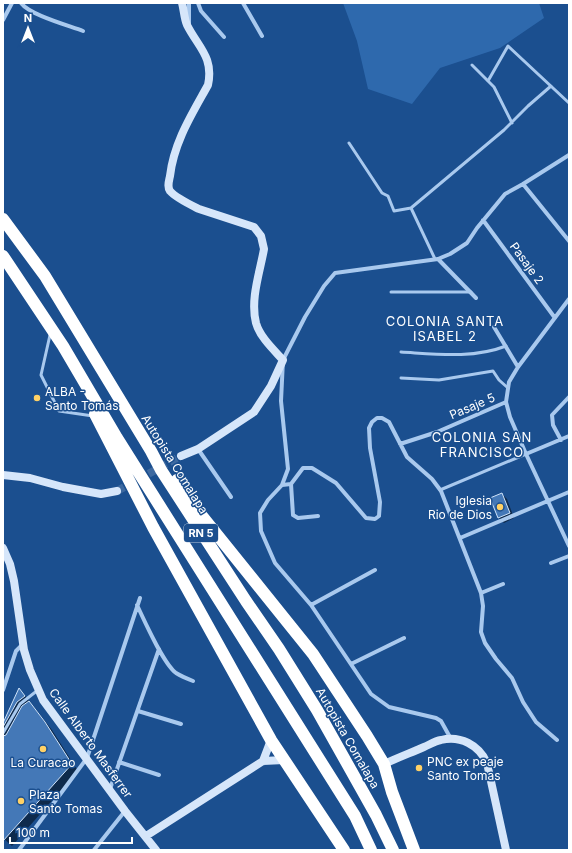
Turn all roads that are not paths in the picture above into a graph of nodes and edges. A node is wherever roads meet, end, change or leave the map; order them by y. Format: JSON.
{"nodes":[{"id":1,"x":12,"y":3,"type":"edge"},
{"id":2,"x":21,"y":3,"type":"edge"},
{"id":3,"x":182,"y":3,"type":"edge"},
{"id":4,"x":189,"y":3,"type":"edge"},
{"id":5,"x":198,"y":3,"type":"edge"},
{"id":6,"x":243,"y":3,"type":"edge"},
{"id":7,"x":3,"y":20,"type":"edge"},
{"id":8,"x":188,"y":26,"type":"junction"},
{"id":9,"x":83,"y":31,"type":"dead end"},
{"id":10,"x":262,"y":36,"type":"dead end"},
{"id":11,"x":224,"y":37,"type":"dead end"},
{"id":12,"x":472,"y":65,"type":"dead end"},
{"id":13,"x":488,"y":81,"type":"junction"},
{"id":14,"x":551,"y":86,"type":"junction"},
{"id":15,"x":569,"y":103,"type":"edge"},
{"id":16,"x":512,"y":123,"type":"junction"},
{"id":17,"x":349,"y":143,"type":"dead end"},
{"id":18,"x":569,"y":154,"type":"edge"},
{"id":19,"x":523,"y":184,"type":"junction"},
{"id":20,"x":412,"y":208,"type":"junction"},
{"id":21,"x":3,"y":219,"type":"edge"},
{"id":22,"x":483,"y":220,"type":"junction"},
{"id":23,"x":569,"y":241,"type":"edge"},
{"id":24,"x":3,"y":256,"type":"edge"},
{"id":25,"x":436,"y":259,"type":"junction"},
{"id":26,"x":390,"y":292,"type":"dead end"},
{"id":27,"x":471,"y":292,"type":"junction"},
{"id":28,"x":476,"y":298,"type":"dead end"},
{"id":29,"x":569,"y":299,"type":"edge"},
{"id":30,"x":555,"y":318,"type":"junction"},
{"id":31,"x":494,"y":327,"type":"dead end"},
{"id":32,"x":52,"y":329,"type":"junction"},
{"id":33,"x":63,"y":346,"type":"junction"},
{"id":34,"x":506,"y":346,"type":"junction"},
{"id":35,"x":400,"y":352,"type":"dead end"},
{"id":36,"x":283,"y":360,"type":"junction"},
{"id":37,"x":518,"y":367,"type":"junction"},
{"id":38,"x":401,"y":378,"type":"dead end"},
{"id":39,"x":508,"y":388,"type":"junction"},
{"id":40,"x":569,"y":397,"type":"edge"},
{"id":41,"x":506,"y":402,"type":"junction"},
{"id":42,"x":96,"y":416,"type":"junction"},
{"id":43,"x":569,"y":436,"type":"edge"},
{"id":44,"x":561,"y":440,"type":"junction"},
{"id":45,"x":400,"y":444,"type":"junction"},
{"id":46,"x":198,"y":449,"type":"junction"},
{"id":47,"x":151,"y":451,"type":"junction"},
{"id":48,"x":526,"y":454,"type":"junction"},
{"id":49,"x":181,"y":456,"type":"tunnel mouth"},
{"id":50,"x":3,"y":475,"type":"edge"},
{"id":51,"x":291,"y":484,"type":"junction"},
{"id":52,"x":282,"y":485,"type":"junction"},
{"id":53,"x":440,"y":490,"type":"junction"},
{"id":54,"x":117,"y":491,"type":"tunnel mouth"},
{"id":55,"x":569,"y":492,"type":"edge"},
{"id":56,"x":231,"y":497,"type":"dead end"},
{"id":57,"x":549,"y":502,"type":"junction"},
{"id":58,"x":318,"y":516,"type":"dead end"},
{"id":59,"x":460,"y":538,"type":"junction"},
{"id":60,"x":569,"y":546,"type":"edge"},
{"id":61,"x":3,"y":548,"type":"edge"},
{"id":62,"x":569,"y":556,"type":"edge"},
{"id":63,"x":551,"y":563,"type":"dead end"},
{"id":64,"x":375,"y":570,"type":"dead end"},
{"id":65,"x":502,"y":584,"type":"dead end"},
{"id":66,"x":481,"y":593,"type":"junction"},
{"id":67,"x":140,"y":598,"type":"dead end"},
{"id":68,"x":137,"y":605,"type":"junction"},
{"id":69,"x":311,"y":605,"type":"junction"},
{"id":70,"x":404,"y":638,"type":"dead end"},
{"id":71,"x":23,"y":644,"type":"junction"},
{"id":72,"x":159,"y":649,"type":"junction"},
{"id":73,"x":351,"y":664,"type":"junction"},
{"id":74,"x":193,"y":681,"type":"dead end"},
{"id":75,"x":38,"y":689,"type":"junction"},
{"id":76,"x":3,"y":690,"type":"edge"},
{"id":77,"x":138,"y":711,"type":"junction"},
{"id":78,"x":181,"y":724,"type":"dead end"},
{"id":79,"x":3,"y":733,"type":"edge"},
{"id":80,"x":451,"y":739,"type":"junction"},
{"id":81,"x":272,"y":740,"type":"junction"},
{"id":82,"x":558,"y":740,"type":"dead end"},
{"id":83,"x":87,"y":758,"type":"junction"},
{"id":84,"x":284,"y":760,"type":"junction"},
{"id":85,"x":262,"y":761,"type":"junction"},
{"id":86,"x":119,"y":762,"type":"junction"},
{"id":87,"x":384,"y":764,"type":"junction"},
{"id":88,"x":159,"y":775,"type":"dead end"},
{"id":89,"x":109,"y":790,"type":"junction"},
{"id":90,"x":125,"y":810,"type":"junction"},
{"id":91,"x":146,"y":836,"type":"junction"},
{"id":92,"x":152,"y":848,"type":"edge"},
{"id":93,"x":19,"y":850,"type":"edge"},
{"id":94,"x":94,"y":850,"type":"edge"},
{"id":95,"x":344,"y":850,"type":"edge"},
{"id":96,"x":371,"y":850,"type":"edge"},
{"id":97,"x":393,"y":850,"type":"edge"},
{"id":98,"x":414,"y":850,"type":"edge"},
{"id":99,"x":506,"y":850,"type":"edge"}],
"edges":[{"from":1,"to":7,"type":"street"},
{"from":2,"to":9,"type":"street"},
{"from":3,"to":8,"type":"main road"},
{"from":4,"to":8,"type":"street"},
{"from":5,"to":11,"type":"street"},
{"from":6,"to":10,"type":"street"},
{"from":8,"to":36,"type":"main road"},
{"from":12,"to":13,"type":"lane"},
{"from":13,"to":14,"type":"lane"},
{"from":13,"to":16,"type":"lane"},
{"from":14,"to":15,"type":"lane"},
{"from":14,"to":16,"type":"lane"},
{"from":16,"to":20,"type":"lane"},
{"from":17,"to":20,"type":"lane"},
{"from":18,"to":19,"type":"street"},
{"from":19,"to":22,"type":"street"},
{"from":19,"to":23,"type":"street"},
{"from":20,"to":25,"type":"lane"},
{"from":21,"to":47,"type":"highway","name":"Autopista Comalapa","number":"RN 5"},
{"from":22,"to":25,"type":"street"},
{"from":22,"to":30,"type":"street","name":"Pasaje 2"},
{"from":24,"to":32,"type":"highway","number":"RN 5"},
{"from":25,"to":27,"type":"street"},
{"from":25,"to":36,"type":"street"},
{"from":26,"to":27,"type":"lane"},
{"from":27,"to":28,"type":"street"},
{"from":29,"to":30,"type":"street"},
{"from":30,"to":37,"type":"street"},
{"from":31,"to":34,"type":"street"},
{"from":32,"to":33,"type":"highway","number":"RN 5"},
{"from":32,"to":42,"type":"lane"},
{"from":33,"to":42,"type":"highway"},
{"from":33,"to":96,"type":"highway","number":"RN 5"},
{"from":34,"to":35,"type":"lane"},
{"from":34,"to":37,"type":"street"},
{"from":36,"to":46,"type":"main road"},
{"from":36,"to":52,"type":"street"},
{"from":37,"to":39,"type":"street"},
{"from":38,"to":39,"type":"lane"},
{"from":39,"to":41,"type":"street"},
{"from":40,"to":44,"type":"street"},
{"from":41,"to":45,"type":"street","name":"Pasaje 5"},
{"from":41,"to":48,"type":"street"},
{"from":42,"to":81,"type":"highway"},
{"from":43,"to":44,"type":"street"},
{"from":44,"to":48,"type":"street"},
{"from":45,"to":51,"type":"street"},
{"from":45,"to":53,"type":"street"},
{"from":46,"to":49,"type":"main road"},
{"from":46,"to":56,"type":"street"},
{"from":47,"to":87,"type":"highway"},
{"from":47,"to":97,"type":"highway","name":"Autopista Comalapa","number":"RN 5"},
{"from":48,"to":53,"type":"lane"},
{"from":48,"to":57,"type":"street"},
{"from":50,"to":54,"type":"main road"},
{"from":51,"to":52,"type":"street"},
{"from":51,"to":58,"type":"street"},
{"from":52,"to":69,"type":"street"},
{"from":53,"to":59,"type":"street"},
{"from":55,"to":57,"type":"street"},
{"from":57,"to":59,"type":"street"},
{"from":57,"to":60,"type":"street"},
{"from":59,"to":66,"type":"street"},
{"from":61,"to":71,"type":"main road","name":"Calle Alberto Masferrer"},
{"from":62,"to":63,"type":"street"},
{"from":64,"to":69,"type":"street"},
{"from":65,"to":66,"type":"street"},
{"from":66,"to":82,"type":"street"},
{"from":67,"to":68,"type":"street"},
{"from":68,"to":72,"type":"street"},
{"from":68,"to":83,"type":"street"},
{"from":69,"to":73,"type":"street"},
{"from":70,"to":73,"type":"street"},
{"from":71,"to":75,"type":"main road","name":"Calle Alberto Masferrer"},
{"from":71,"to":76,"type":"street"},
{"from":72,"to":74,"type":"street"},
{"from":72,"to":77,"type":"street"},
{"from":73,"to":80,"type":"street"},
{"from":75,"to":79,"type":"lane"},
{"from":75,"to":83,"type":"main road","name":"Calle Alberto Masferrer"},
{"from":77,"to":78,"type":"street"},
{"from":77,"to":86,"type":"street"},
{"from":80,"to":87,"type":"main road"},
{"from":80,"to":99,"type":"main road"},
{"from":81,"to":84,"type":"highway"},
{"from":81,"to":85,"type":"main road"},
{"from":83,"to":89,"type":"main road","name":"Calle Alberto Masferrer"},
{"from":83,"to":93,"type":"street"},
{"from":84,"to":85,"type":"main road"},
{"from":84,"to":95,"type":"highway"},
{"from":85,"to":91,"type":"main road"},
{"from":86,"to":88,"type":"street"},
{"from":86,"to":89,"type":"street"},
{"from":87,"to":98,"type":"highway"},
{"from":89,"to":90,"type":"main road","name":"Calle Alberto Masferrer"},
{"from":90,"to":91,"type":"main road","name":"Calle Alberto Masferrer"},
{"from":90,"to":94,"type":"street"},
{"from":91,"to":92,"type":"main road","name":"Calle Alberto Masferrer"}]}
